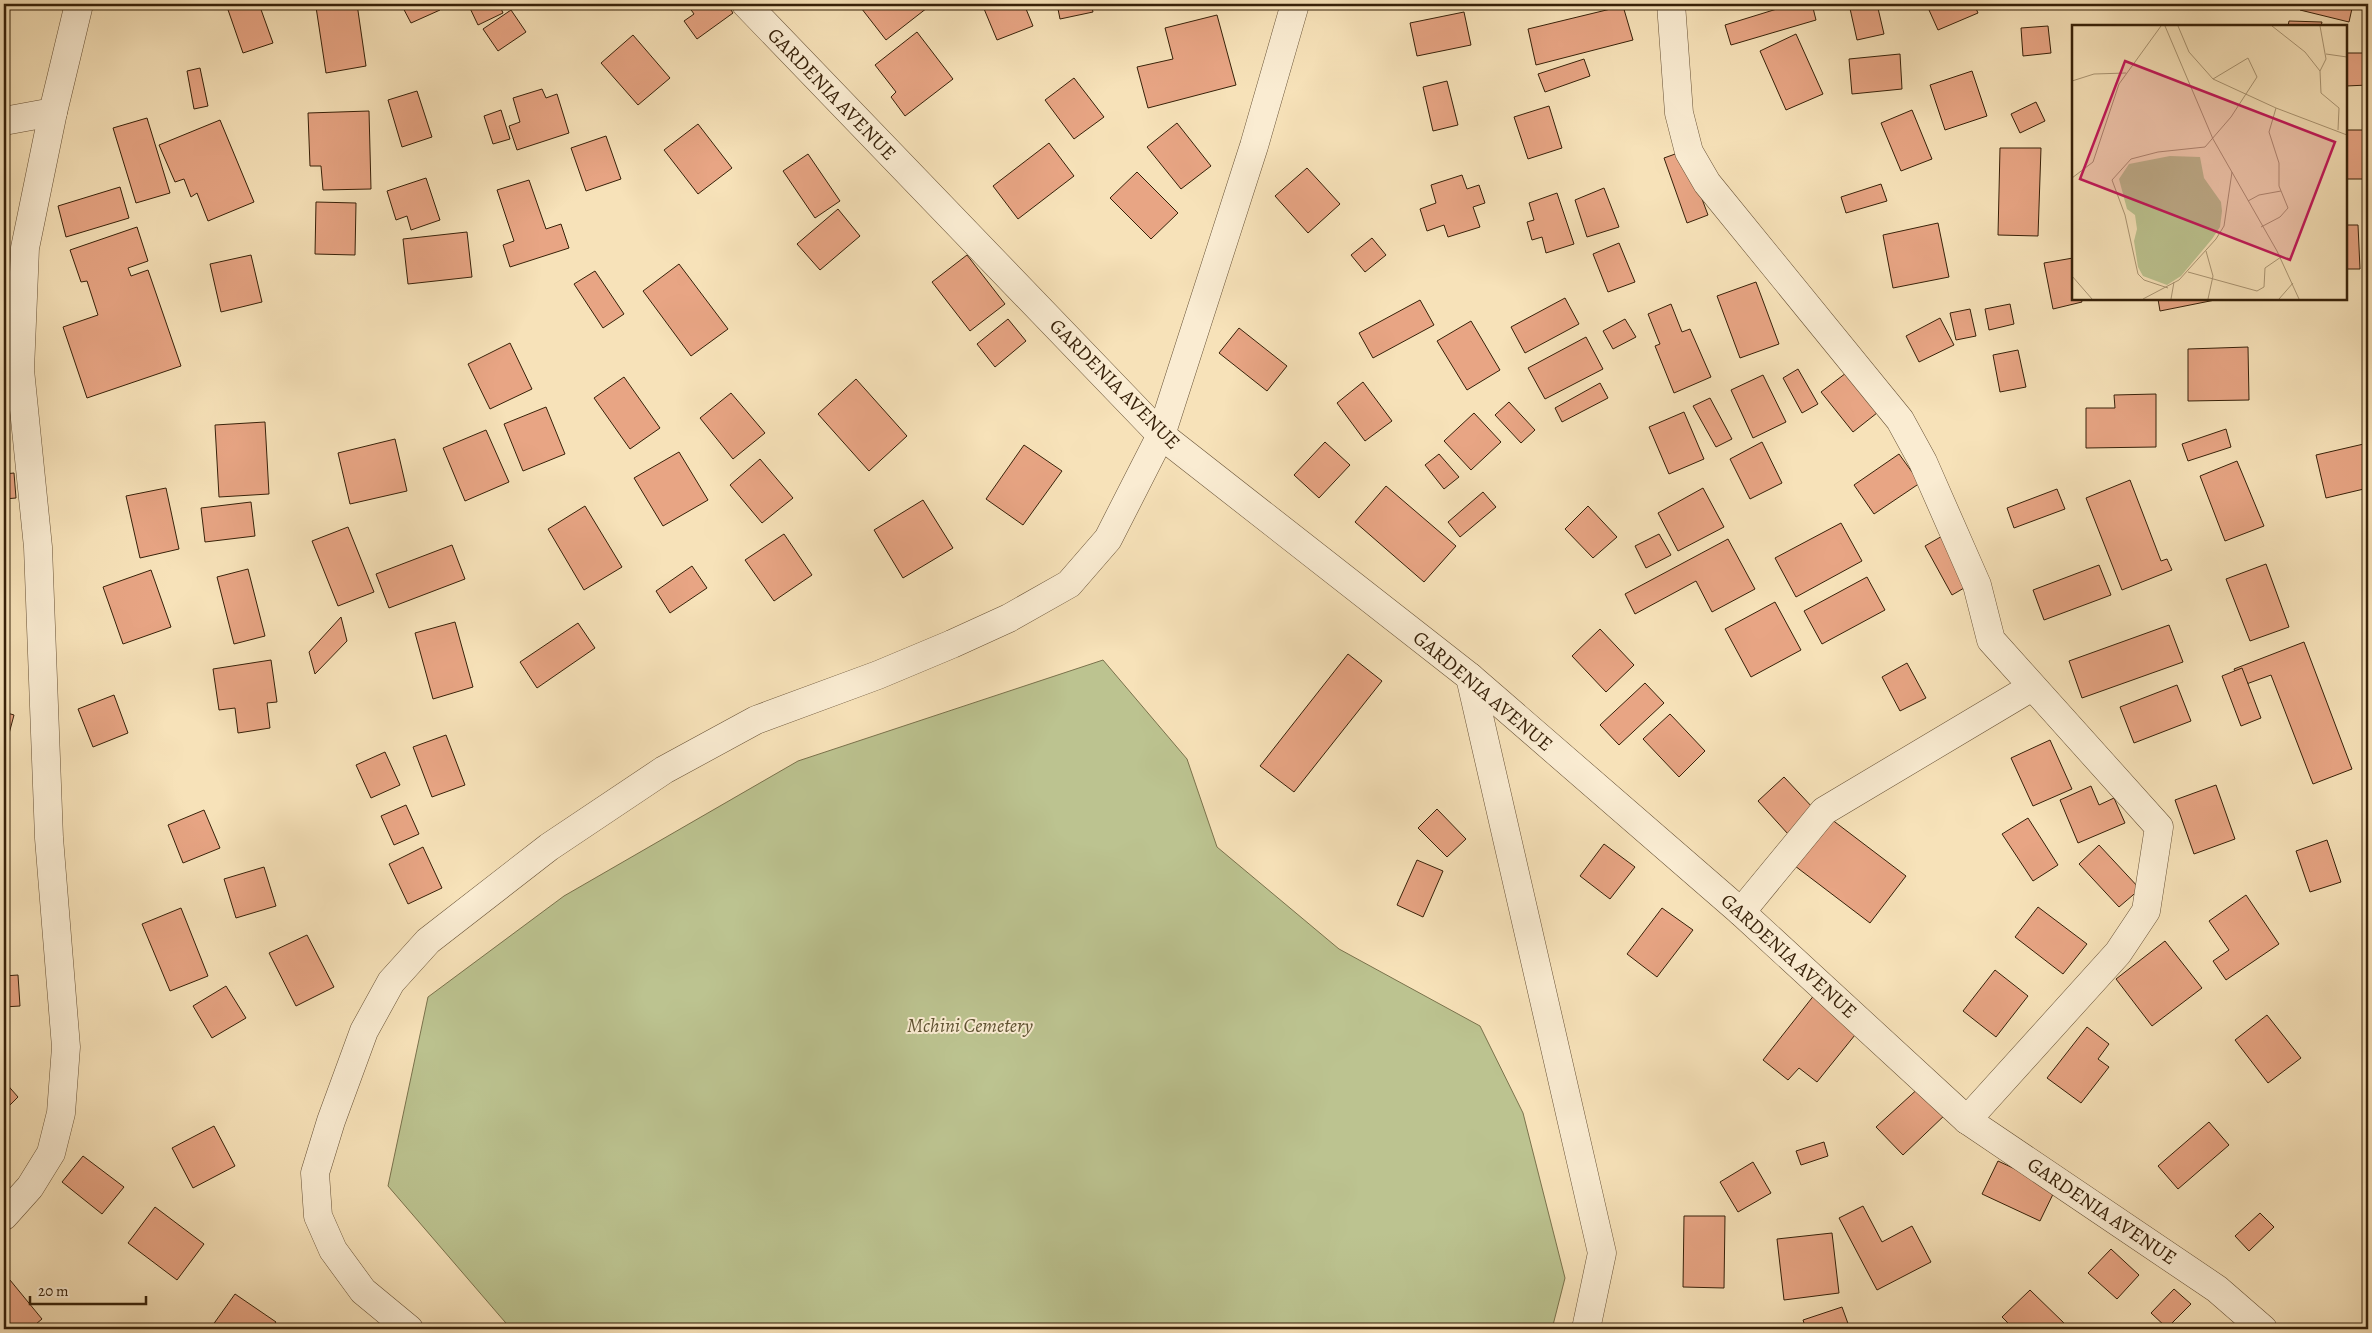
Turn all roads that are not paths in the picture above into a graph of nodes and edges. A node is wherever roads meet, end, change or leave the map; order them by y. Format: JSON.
{"nodes":[{"id":1,"x":79,"y":4,"type":"edge"},
{"id":2,"x":746,"y":4,"type":"edge"},
{"id":3,"x":1294,"y":4,"type":"edge"},
{"id":4,"x":1671,"y":4,"type":"edge"},
{"id":5,"x":54,"y":112,"type":"junction"},
{"id":6,"x":4,"y":121,"type":"edge"},
{"id":7,"x":1161,"y":435,"type":"junction"},
{"id":8,"x":1470,"y":677,"type":"junction"},
{"id":9,"x":2032,"y":687,"type":"junction"},
{"id":10,"x":1741,"y":912,"type":"junction"},
{"id":11,"x":1967,"y":1120,"type":"junction"},
{"id":12,"x":4,"y":1216,"type":"edge"},
{"id":13,"x":409,"y":1329,"type":"edge"},
{"id":14,"x":1586,"y":1329,"type":"edge"},
{"id":15,"x":2263,"y":1329,"type":"edge"}],
"edges":[{"from":1,"to":5,"type":"street"},
{"from":2,"to":7,"type":"street","name":"GARDENIA AVENUE"},
{"from":3,"to":7,"type":"street"},
{"from":4,"to":9,"type":"street"},
{"from":5,"to":6,"type":"street"},
{"from":5,"to":12,"type":"street"},
{"from":7,"to":8,"type":"street","name":"GARDENIA AVENUE"},
{"from":7,"to":13,"type":"street"},
{"from":8,"to":10,"type":"street","name":"GARDENIA AVENUE"},
{"from":8,"to":14,"type":"street"},
{"from":9,"to":10,"type":"street"},
{"from":9,"to":11,"type":"street"},
{"from":10,"to":11,"type":"street","name":"GARDENIA AVENUE"},
{"from":11,"to":15,"type":"street","name":"GARDENIA AVENUE"}]}
